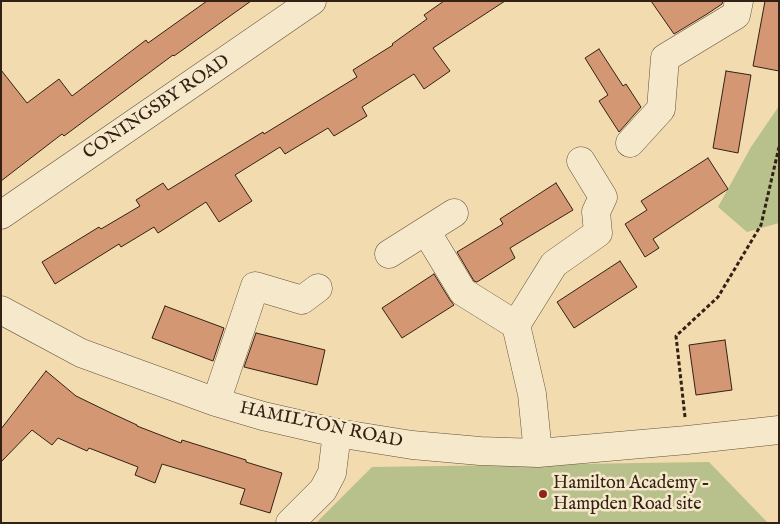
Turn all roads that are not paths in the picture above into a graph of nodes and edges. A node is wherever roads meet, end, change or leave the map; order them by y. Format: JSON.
{"nodes":[{"id":1,"x":312,"y":1,"type":"edge"},
{"id":2,"x":739,"y":1,"type":"edge"},
{"id":3,"x":630,"y":143,"type":"dead end"},
{"id":4,"x":581,"y":161,"type":"dead end"},
{"id":5,"x":454,"y":213,"type":"dead end"},
{"id":6,"x":1,"y":215,"type":"edge"},
{"id":7,"x":426,"y":231,"type":"junction"},
{"id":8,"x":389,"y":254,"type":"dead end"},
{"id":9,"x":318,"y":288,"type":"dead end"},
{"id":10,"x":1,"y":310,"type":"edge"},
{"id":11,"x":516,"y":325,"type":"junction"},
{"id":12,"x":216,"y":402,"type":"junction"},
{"id":13,"x":779,"y":430,"type":"edge"},
{"id":14,"x":337,"y":433,"type":"junction"},
{"id":15,"x":538,"y":453,"type":"junction"},
{"id":16,"x":290,"y":523,"type":"edge"}],
"edges":[{"from":1,"to":6,"type":"street","name":"CONINGSBY ROAD"},
{"from":2,"to":3,"type":"street"},
{"from":4,"to":11,"type":"street"},
{"from":5,"to":7,"type":"street"},
{"from":7,"to":8,"type":"street"},
{"from":7,"to":11,"type":"street"},
{"from":9,"to":12,"type":"street"},
{"from":10,"to":12,"type":"street","name":"HAMILTON ROAD"},
{"from":11,"to":15,"type":"street"},
{"from":12,"to":14,"type":"street","name":"HAMILTON ROAD"},
{"from":13,"to":15,"type":"street","name":"HAMILTON ROAD"},
{"from":14,"to":15,"type":"street","name":"HAMILTON ROAD"},
{"from":14,"to":16,"type":"street"}]}
